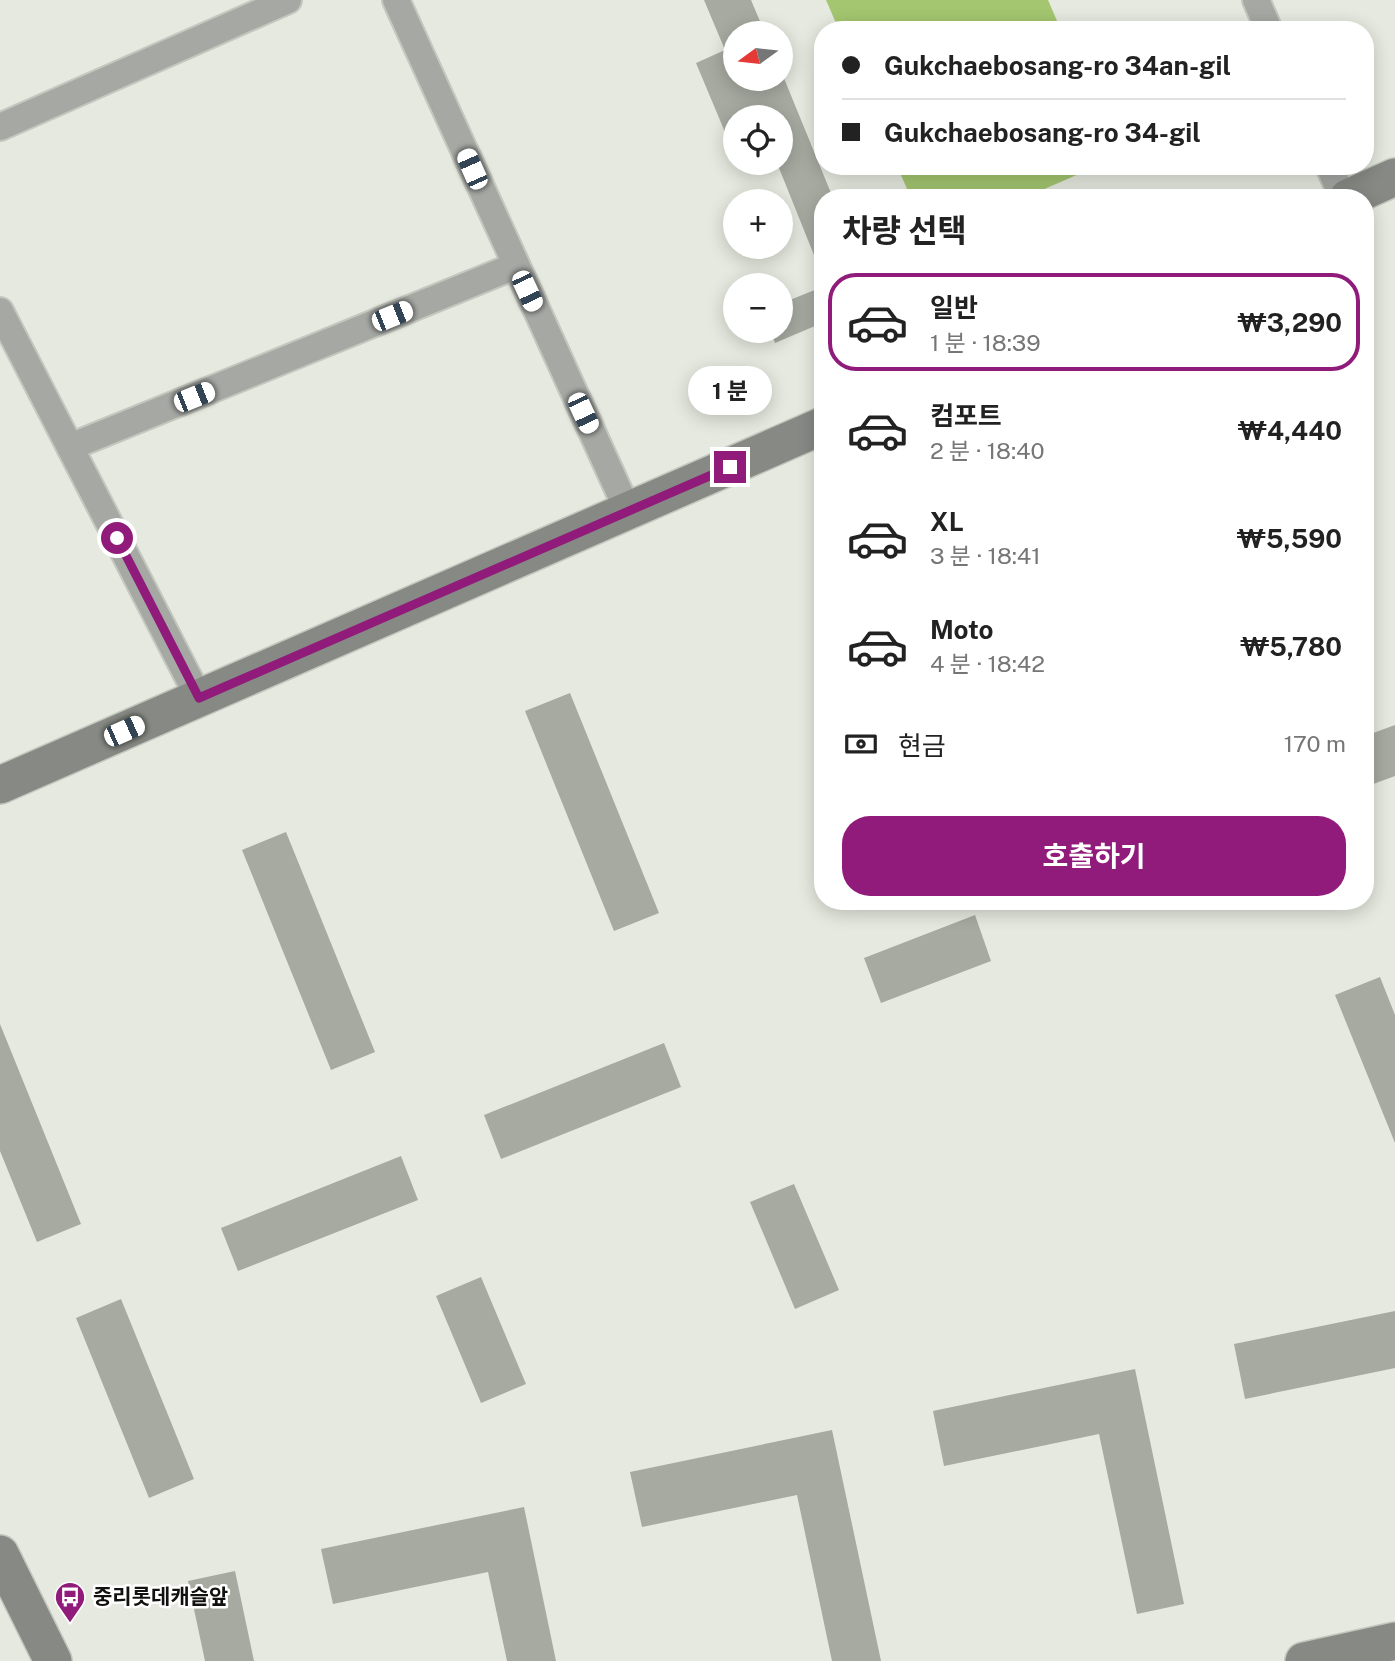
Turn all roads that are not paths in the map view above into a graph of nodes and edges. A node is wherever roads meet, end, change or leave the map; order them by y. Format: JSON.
{"nodes":[{"id":1,"x":288,"y":0,"type":"edge"},
{"id":2,"x":397,"y":0,"type":"edge"},
{"id":3,"x":1256,"y":0,"type":"edge"},
{"id":4,"x":1265,"y":21,"type":"edge"},
{"id":5,"x":0,"y":127,"type":"edge"},
{"id":6,"x":1395,"y":177,"type":"edge"},
{"id":7,"x":1366,"y":189,"type":"edge"},
{"id":8,"x":516,"y":266,"type":"junction"},
{"id":9,"x":0,"y":311,"type":"edge"},
{"id":10,"x":814,"y":430,"type":"edge"},
{"id":11,"x":70,"y":447,"type":"junction"},
{"id":12,"x":628,"y":511,"type":"junction"},
{"id":13,"x":199,"y":698,"type":"junction"},
{"id":14,"x":0,"y":785,"type":"edge"},
{"id":15,"x":1,"y":1557,"type":"edge"},
{"id":16,"x":1395,"y":1641,"type":"edge"},
{"id":17,"x":52,"y":1661,"type":"edge"},
{"id":18,"x":1304,"y":1661,"type":"edge"}],
"edges":[{"from":1,"to":5,"type":"street"},
{"from":2,"to":8,"type":"street"},
{"from":3,"to":4,"type":"street"},
{"from":6,"to":7,"type":"main road"},
{"from":8,"to":11,"type":"street"},
{"from":8,"to":12,"type":"street"},
{"from":9,"to":11,"type":"street"},
{"from":10,"to":12,"type":"main road"},
{"from":11,"to":13,"type":"street"},
{"from":12,"to":13,"type":"main road"},
{"from":13,"to":14,"type":"main road"},
{"from":15,"to":17,"type":"main road"},
{"from":16,"to":18,"type":"main road"}]}
